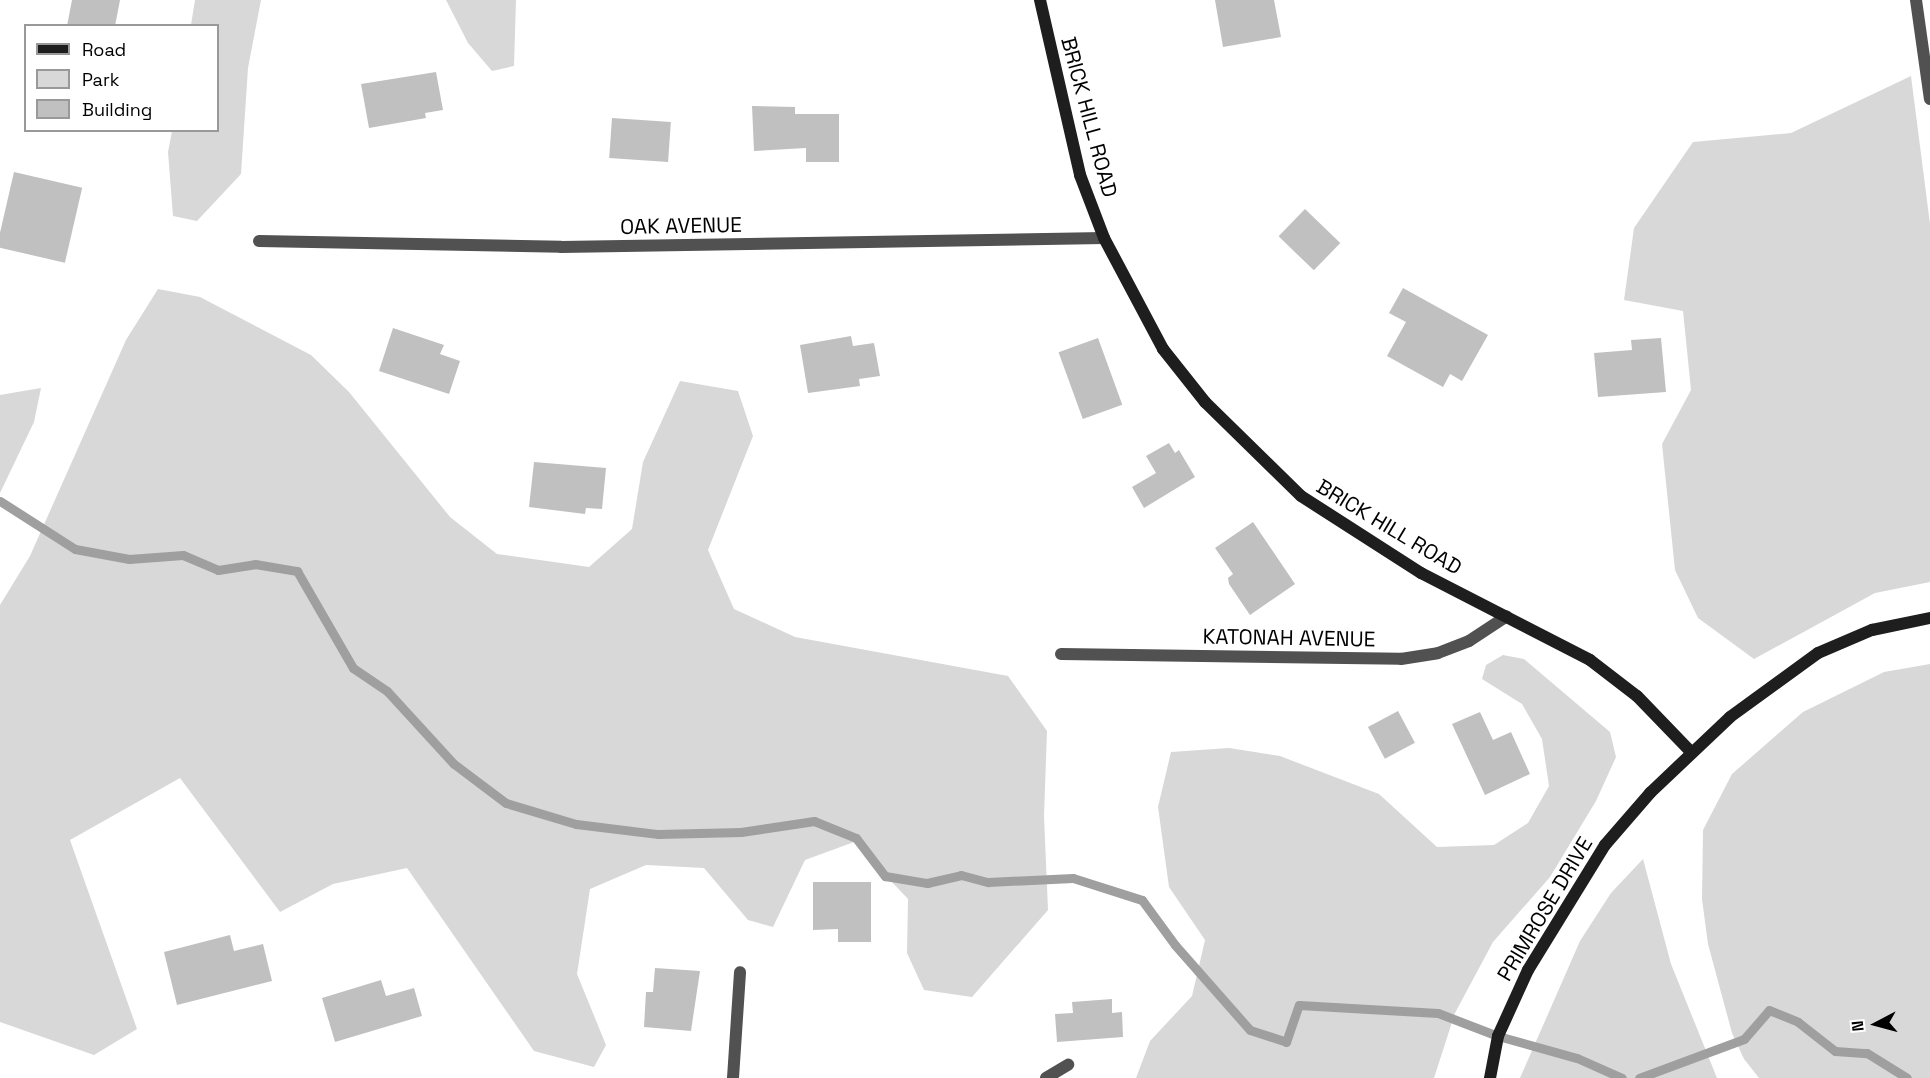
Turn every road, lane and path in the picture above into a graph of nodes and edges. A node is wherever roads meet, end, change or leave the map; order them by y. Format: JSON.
{"nodes":[{"id":1,"x":1040,"y":0,"type":"edge"},
{"id":2,"x":1916,"y":0,"type":"edge"},
{"id":3,"x":1930,"y":99,"type":"edge"},
{"id":4,"x":1104,"y":238,"type":"junction"},
{"id":5,"x":259,"y":241,"type":"dead end"},
{"id":6,"x":1507,"y":616,"type":"junction"},
{"id":7,"x":1930,"y":618,"type":"edge"},
{"id":8,"x":1061,"y":654,"type":"dead end"},
{"id":9,"x":1691,"y":752,"type":"junction"},
{"id":10,"x":740,"y":972,"type":"dead end"},
{"id":11,"x":1068,"y":1065,"type":"dead end"},
{"id":12,"x":733,"y":1078,"type":"edge"},
{"id":13,"x":1046,"y":1078,"type":"edge"},
{"id":14,"x":1490,"y":1078,"type":"edge"}],
"edges":[{"from":1,"to":4,"type":"main road","name":"BRICK HILL ROAD"},
{"from":2,"to":3,"type":"street"},
{"from":4,"to":5,"type":"street","name":"OAK AVENUE"},
{"from":4,"to":6,"type":"main road","name":"BRICK HILL ROAD"},
{"from":6,"to":8,"type":"street","name":"KATONAH AVENUE"},
{"from":6,"to":9,"type":"main road","name":"BRICK HILL ROAD"},
{"from":7,"to":9,"type":"main road","name":"PRIMROSE DRIVE"},
{"from":9,"to":14,"type":"main road","name":"PRIMROSE DRIVE"},
{"from":10,"to":12,"type":"street"},
{"from":11,"to":13,"type":"street"}]}
